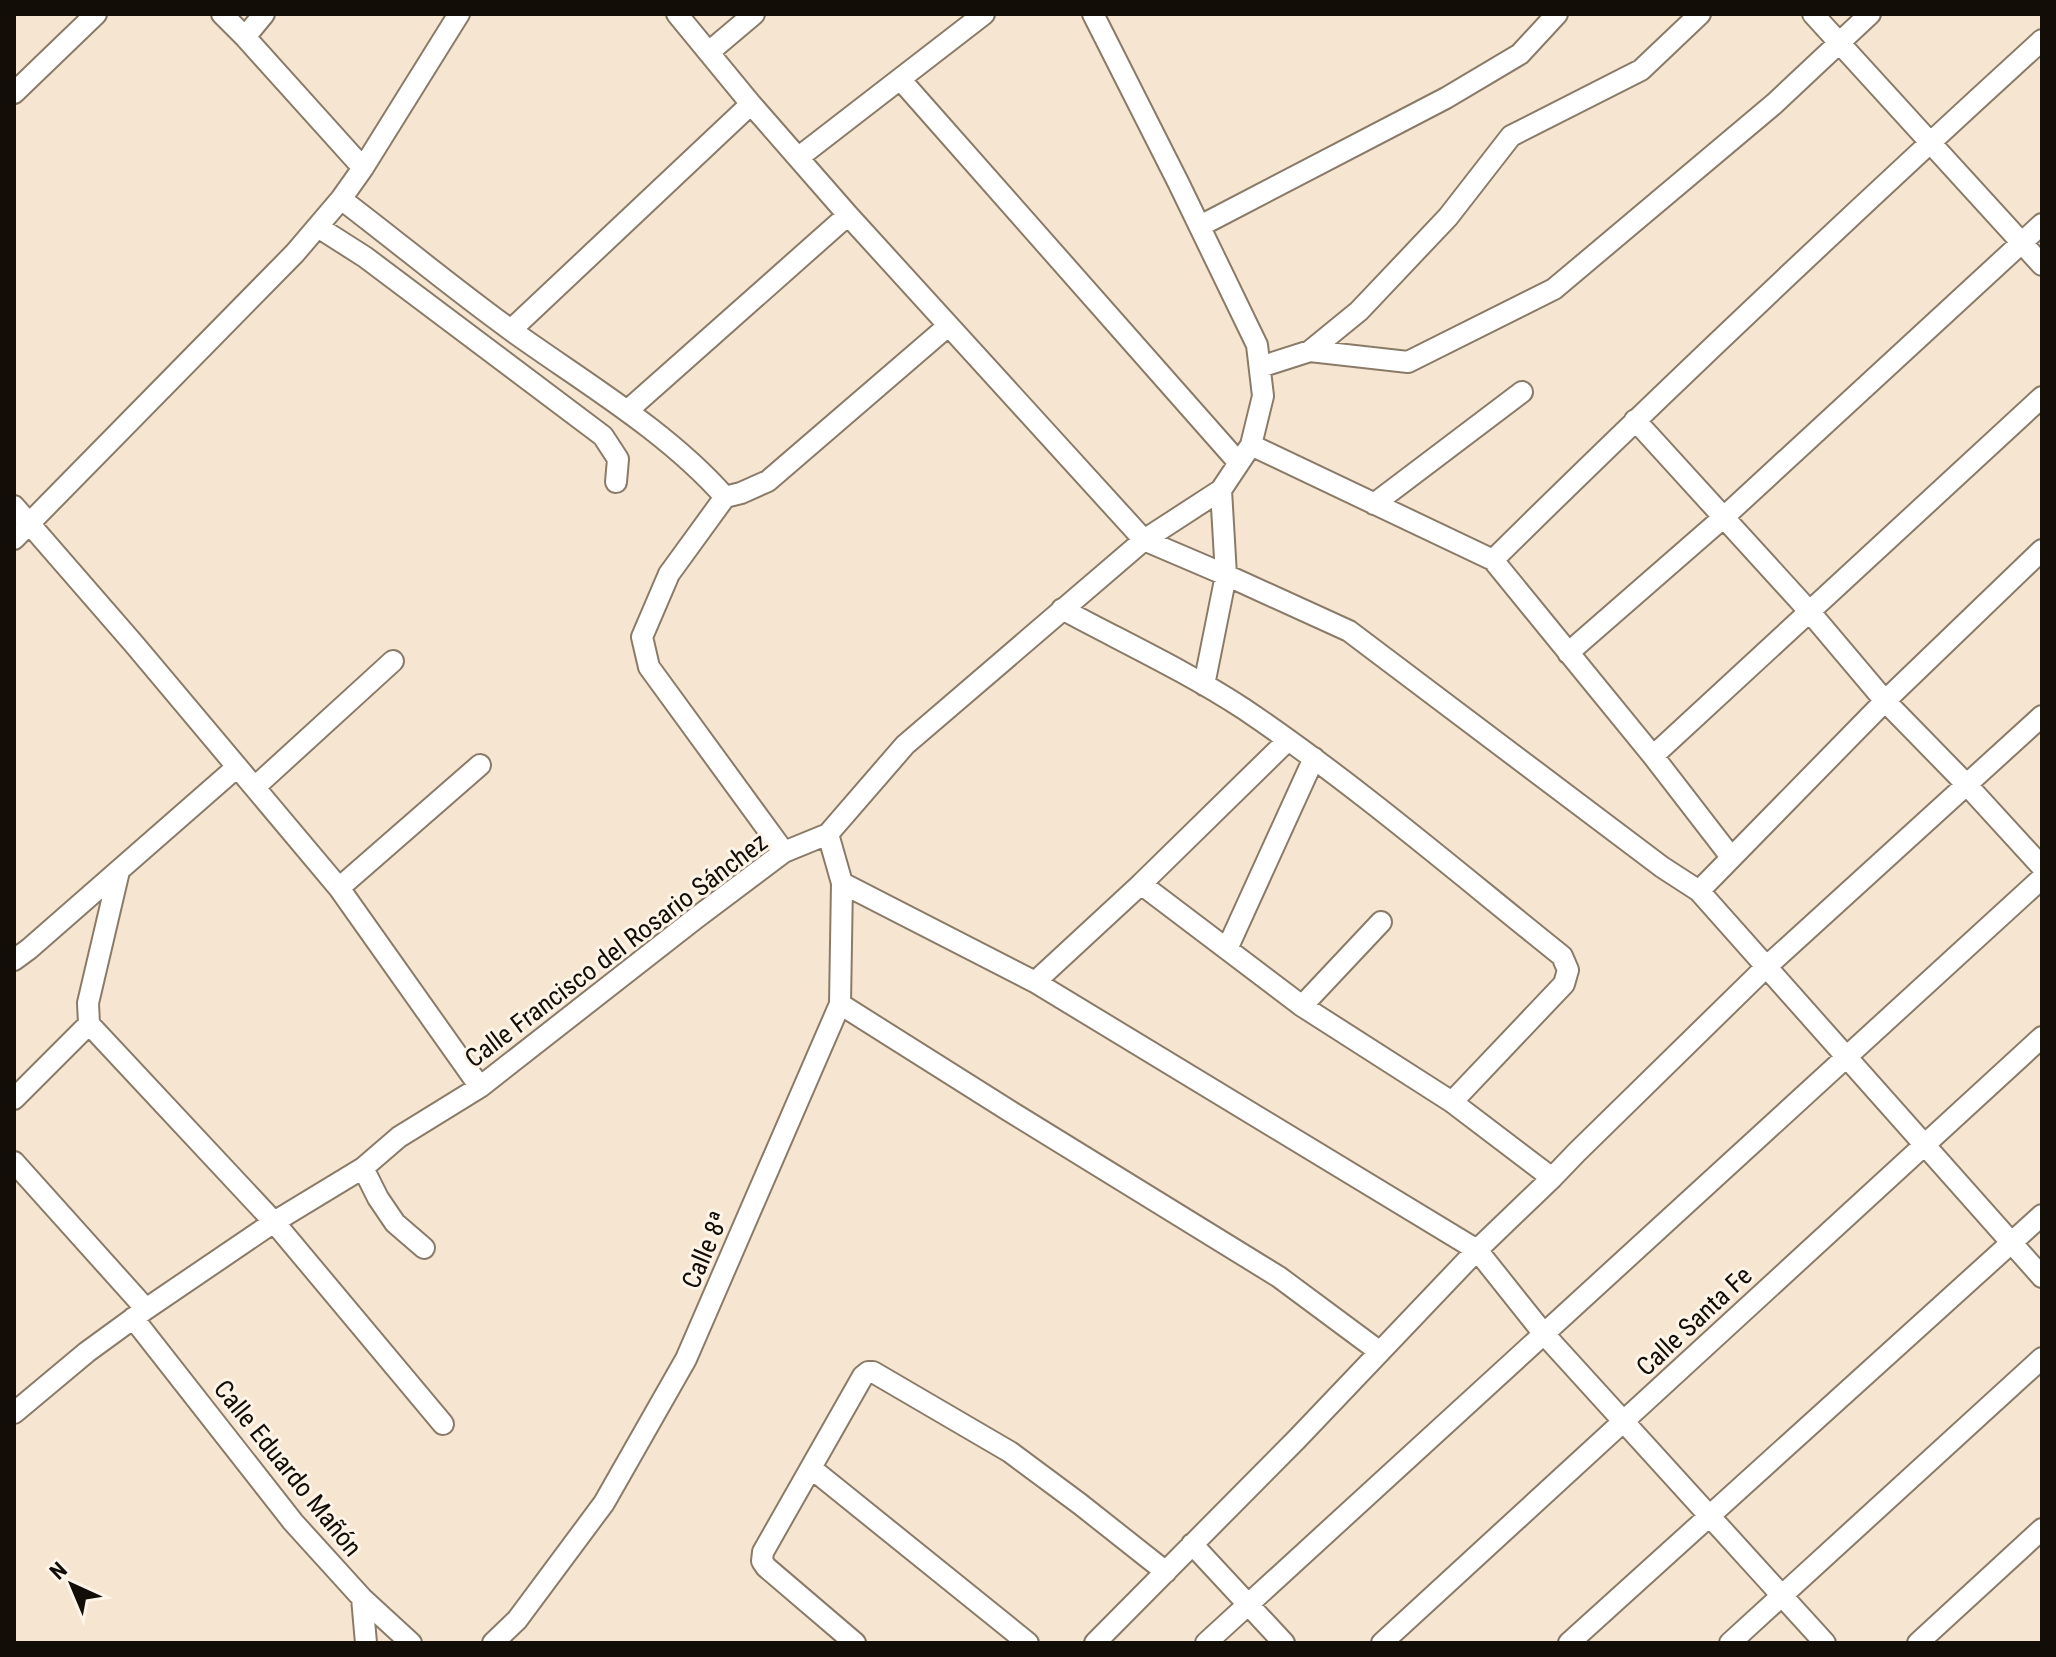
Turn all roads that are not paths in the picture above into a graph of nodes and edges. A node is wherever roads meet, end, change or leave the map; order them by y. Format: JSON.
{"nodes":[{"id":1,"x":96,"y":14,"type":"edge"},
{"id":2,"x":222,"y":14,"type":"edge"},
{"id":3,"x":264,"y":14,"type":"edge"},
{"id":4,"x":459,"y":14,"type":"edge"},
{"id":5,"x":677,"y":14,"type":"edge"},
{"id":6,"x":754,"y":14,"type":"edge"},
{"id":7,"x":984,"y":14,"type":"edge"},
{"id":8,"x":1093,"y":14,"type":"edge"},
{"id":9,"x":1557,"y":14,"type":"edge"},
{"id":10,"x":1700,"y":14,"type":"edge"},
{"id":11,"x":1813,"y":14,"type":"edge"},
{"id":12,"x":1870,"y":14,"type":"edge"},
{"id":13,"x":245,"y":37,"type":"junction"},
{"id":14,"x":2042,"y":40,"type":"edge"},
{"id":15,"x":1839,"y":43,"type":"junction"},
{"id":16,"x":709,"y":52,"type":"junction"},
{"id":17,"x":900,"y":79,"type":"junction"},
{"id":18,"x":14,"y":93,"type":"edge"},
{"id":19,"x":751,"y":104,"type":"junction"},
{"id":20,"x":1929,"y":143,"type":"junction"},
{"id":21,"x":799,"y":157,"type":"junction"},
{"id":22,"x":363,"y":168,"type":"junction"},
{"id":23,"x":341,"y":199,"type":"junction"},
{"id":24,"x":848,"y":215,"type":"junction"},
{"id":25,"x":2042,"y":224,"type":"edge"},
{"id":26,"x":1200,"y":226,"type":"junction"},
{"id":27,"x":318,"y":227,"type":"junction"},
{"id":28,"x":2022,"y":243,"type":"junction"},
{"id":29,"x":2042,"y":265,"type":"edge"},
{"id":30,"x":948,"y":326,"type":"junction"},
{"id":31,"x":511,"y":330,"type":"junction"},
{"id":32,"x":1310,"y":351,"type":"junction"},
{"id":33,"x":1260,"y":367,"type":"junction"},
{"id":34,"x":1522,"y":392,"type":"dead end"},
{"id":35,"x":2042,"y":397,"type":"edge"},
{"id":36,"x":627,"y":411,"type":"junction"},
{"id":37,"x":1635,"y":420,"type":"junction"},
{"id":38,"x":1251,"y":445,"type":"junction"},
{"id":39,"x":1239,"y":463,"type":"junction"},
{"id":40,"x":616,"y":482,"type":"dead end"},
{"id":41,"x":1221,"y":490,"type":"junction"},
{"id":42,"x":725,"y":497,"type":"junction"},
{"id":43,"x":1374,"y":504,"type":"junction"},
{"id":44,"x":14,"y":506,"type":"edge"},
{"id":45,"x":1724,"y":517,"type":"junction"},
{"id":46,"x":31,"y":523,"type":"junction"},
{"id":47,"x":14,"y":539,"type":"edge"},
{"id":48,"x":1144,"y":540,"type":"junction"},
{"id":49,"x":2042,"y":550,"type":"edge"},
{"id":50,"x":1493,"y":560,"type":"junction"},
{"id":51,"x":1226,"y":575,"type":"junction"},
{"id":52,"x":1062,"y":609,"type":"junction"},
{"id":53,"x":1809,"y":611,"type":"junction"},
{"id":54,"x":1568,"y":653,"type":"junction"},
{"id":55,"x":393,"y":661,"type":"dead end"},
{"id":56,"x":1204,"y":685,"type":"junction"},
{"id":57,"x":1885,"y":701,"type":"junction"},
{"id":58,"x":2042,"y":716,"type":"edge"},
{"id":59,"x":1288,"y":740,"type":"junction"},
{"id":60,"x":1653,"y":756,"type":"junction"},
{"id":61,"x":1314,"y":758,"type":"junction"},
{"id":62,"x":480,"y":765,"type":"dead end"},
{"id":63,"x":237,"y":767,"type":"junction"},
{"id":64,"x":1967,"y":785,"type":"junction"},
{"id":65,"x":255,"y":787,"type":"junction"},
{"id":66,"x":828,"y":834,"type":"junction"},
{"id":67,"x":784,"y":852,"type":"junction"},
{"id":68,"x":1731,"y":857,"type":"junction"},
{"id":69,"x":2042,"y":867,"type":"edge"},
{"id":70,"x":119,"y":871,"type":"junction"},
{"id":71,"x":2042,"y":878,"type":"edge"},
{"id":72,"x":842,"y":883,"type":"junction"},
{"id":73,"x":1141,"y":884,"type":"junction"},
{"id":74,"x":339,"y":888,"type":"junction"},
{"id":75,"x":1699,"y":891,"type":"junction"},
{"id":76,"x":1381,"y":922,"type":"dead end"},
{"id":77,"x":1227,"y":949,"type":"junction"},
{"id":78,"x":14,"y":960,"type":"edge"},
{"id":79,"x":1765,"y":968,"type":"junction"},
{"id":80,"x":1035,"y":982,"type":"junction"},
{"id":81,"x":840,"y":1004,"type":"junction"},
{"id":82,"x":1302,"y":1006,"type":"junction"},
{"id":83,"x":89,"y":1024,"type":"junction"},
{"id":84,"x":2042,"y":1037,"type":"edge"},
{"id":85,"x":1845,"y":1058,"type":"junction"},
{"id":86,"x":480,"y":1087,"type":"junction"},
{"id":87,"x":14,"y":1099,"type":"edge"},
{"id":88,"x":1452,"y":1102,"type":"junction"},
{"id":89,"x":1924,"y":1145,"type":"junction"},
{"id":90,"x":14,"y":1162,"type":"edge"},
{"id":91,"x":363,"y":1168,"type":"junction"},
{"id":92,"x":1552,"y":1178,"type":"junction"},
{"id":93,"x":2042,"y":1215,"type":"edge"},
{"id":94,"x":274,"y":1222,"type":"junction"},
{"id":95,"x":2011,"y":1243,"type":"junction"},
{"id":96,"x":424,"y":1248,"type":"dead end"},
{"id":97,"x":1477,"y":1250,"type":"junction"},
{"id":98,"x":2042,"y":1277,"type":"edge"},
{"id":99,"x":140,"y":1313,"type":"junction"},
{"id":100,"x":1544,"y":1334,"type":"junction"},
{"id":101,"x":1380,"y":1352,"type":"junction"},
{"id":102,"x":2042,"y":1358,"type":"edge"},
{"id":103,"x":14,"y":1413,"type":"edge"},
{"id":104,"x":1624,"y":1421,"type":"junction"},
{"id":105,"x":443,"y":1424,"type":"dead end"},
{"id":106,"x":811,"y":1468,"type":"junction"},
{"id":107,"x":1710,"y":1516,"type":"junction"},
{"id":108,"x":2042,"y":1529,"type":"edge"},
{"id":109,"x":1192,"y":1544,"type":"junction"},
{"id":110,"x":1166,"y":1572,"type":"junction"},
{"id":111,"x":1782,"y":1595,"type":"junction"},
{"id":112,"x":362,"y":1598,"type":"junction"},
{"id":113,"x":1248,"y":1604,"type":"junction"},
{"id":114,"x":366,"y":1643,"type":"edge"},
{"id":115,"x":411,"y":1643,"type":"edge"},
{"id":116,"x":493,"y":1643,"type":"edge"},
{"id":117,"x":855,"y":1643,"type":"edge"},
{"id":118,"x":1028,"y":1643,"type":"edge"},
{"id":119,"x":1095,"y":1643,"type":"edge"},
{"id":120,"x":1206,"y":1643,"type":"edge"},
{"id":121,"x":1284,"y":1643,"type":"edge"},
{"id":122,"x":1382,"y":1643,"type":"edge"},
{"id":123,"x":1569,"y":1643,"type":"edge"},
{"id":124,"x":1730,"y":1643,"type":"edge"},
{"id":125,"x":1825,"y":1643,"type":"edge"},
{"id":126,"x":1918,"y":1643,"type":"edge"}],
"edges":[{"from":1,"to":18,"type":"street"},
{"from":2,"to":13,"type":"street"},
{"from":3,"to":13,"type":"street"},
{"from":4,"to":22,"type":"street"},
{"from":5,"to":16,"type":"street"},
{"from":6,"to":16,"type":"street"},
{"from":7,"to":17,"type":"street"},
{"from":8,"to":26,"type":"street","name":"Calle Francisco del Rosario Sánchez"},
{"from":9,"to":26,"type":"street"},
{"from":10,"to":32,"type":"street"},
{"from":11,"to":15,"type":"street"},
{"from":12,"to":15,"type":"street"},
{"from":13,"to":22,"type":"street"},
{"from":14,"to":20,"type":"street"},
{"from":15,"to":20,"type":"street"},
{"from":15,"to":32,"type":"street"},
{"from":16,"to":19,"type":"street"},
{"from":17,"to":21,"type":"street"},
{"from":17,"to":39,"type":"street"},
{"from":19,"to":21,"type":"street"},
{"from":19,"to":31,"type":"street"},
{"from":20,"to":28,"type":"street"},
{"from":20,"to":37,"type":"street"},
{"from":21,"to":24,"type":"street"},
{"from":22,"to":23,"type":"street"},
{"from":23,"to":27,"type":"street"},
{"from":23,"to":31,"type":"street"},
{"from":24,"to":30,"type":"street"},
{"from":24,"to":36,"type":"street"},
{"from":25,"to":28,"type":"street"},
{"from":26,"to":33,"type":"street","name":"Calle Francisco del Rosario Sánchez"},
{"from":27,"to":40,"type":"street"},
{"from":27,"to":46,"type":"street"},
{"from":28,"to":29,"type":"street"},
{"from":28,"to":45,"type":"street"},
{"from":30,"to":42,"type":"street"},
{"from":30,"to":48,"type":"street"},
{"from":31,"to":36,"type":"street"},
{"from":32,"to":33,"type":"street"},
{"from":33,"to":38,"type":"street","name":"Calle Francisco del Rosario Sánchez"},
{"from":34,"to":43,"type":"street"},
{"from":35,"to":53,"type":"street"},
{"from":36,"to":42,"type":"street"},
{"from":37,"to":45,"type":"street"},
{"from":37,"to":50,"type":"street"},
{"from":38,"to":39,"type":"street","name":"Calle Francisco del Rosario Sánchez"},
{"from":38,"to":43,"type":"street"},
{"from":39,"to":41,"type":"street","name":"Calle Francisco del Rosario Sánchez"},
{"from":41,"to":48,"type":"street","name":"Calle Francisco del Rosario Sánchez"},
{"from":41,"to":51,"type":"street"},
{"from":42,"to":67,"type":"street"},
{"from":43,"to":50,"type":"street"},
{"from":44,"to":46,"type":"street"},
{"from":45,"to":53,"type":"street"},
{"from":45,"to":54,"type":"street"},
{"from":46,"to":47,"type":"street"},
{"from":46,"to":63,"type":"street"},
{"from":48,"to":51,"type":"street"},
{"from":48,"to":52,"type":"street","name":"Calle Francisco del Rosario Sánchez"},
{"from":49,"to":57,"type":"street"},
{"from":50,"to":54,"type":"street"},
{"from":51,"to":56,"type":"street"},
{"from":51,"to":75,"type":"street"},
{"from":52,"to":56,"type":"street"},
{"from":52,"to":66,"type":"street","name":"Calle Francisco del Rosario Sánchez"},
{"from":53,"to":57,"type":"street"},
{"from":53,"to":60,"type":"street"},
{"from":54,"to":60,"type":"street"},
{"from":55,"to":65,"type":"street"},
{"from":56,"to":59,"type":"street"},
{"from":57,"to":64,"type":"street"},
{"from":57,"to":68,"type":"street"},
{"from":58,"to":64,"type":"street"},
{"from":59,"to":61,"type":"street"},
{"from":59,"to":73,"type":"street"},
{"from":60,"to":68,"type":"street"},
{"from":61,"to":77,"type":"street"},
{"from":61,"to":88,"type":"street"},
{"from":62,"to":74,"type":"street"},
{"from":63,"to":65,"type":"street"},
{"from":63,"to":70,"type":"street"},
{"from":64,"to":69,"type":"street"},
{"from":64,"to":79,"type":"street"},
{"from":65,"to":74,"type":"street"},
{"from":66,"to":67,"type":"street","name":"Calle Francisco del Rosario Sánchez"},
{"from":66,"to":72,"type":"street","name":"Calle 8ª"},
{"from":67,"to":86,"type":"street","name":"Calle Francisco del Rosario Sánchez"},
{"from":68,"to":75,"type":"street"},
{"from":70,"to":78,"type":"street"},
{"from":70,"to":83,"type":"street"},
{"from":71,"to":85,"type":"street"},
{"from":72,"to":80,"type":"street"},
{"from":72,"to":81,"type":"street","name":"Calle 8ª"},
{"from":73,"to":77,"type":"street"},
{"from":73,"to":80,"type":"street"},
{"from":74,"to":86,"type":"street"},
{"from":75,"to":79,"type":"street"},
{"from":76,"to":82,"type":"street"},
{"from":77,"to":82,"type":"street"},
{"from":79,"to":85,"type":"street"},
{"from":79,"to":92,"type":"street"},
{"from":80,"to":97,"type":"street"},
{"from":81,"to":101,"type":"street"},
{"from":81,"to":116,"type":"street","name":"Calle 8ª"},
{"from":82,"to":88,"type":"street"},
{"from":83,"to":87,"type":"street"},
{"from":83,"to":94,"type":"street"},
{"from":84,"to":89,"type":"street","name":"Calle Santa Fe"},
{"from":85,"to":89,"type":"street"},
{"from":85,"to":100,"type":"street"},
{"from":86,"to":91,"type":"street","name":"Calle Francisco del Rosario Sánchez"},
{"from":88,"to":92,"type":"street"},
{"from":89,"to":95,"type":"street"},
{"from":89,"to":104,"type":"street","name":"Calle Santa Fe"},
{"from":90,"to":99,"type":"street","name":"Calle Eduardo Mañón"},
{"from":91,"to":94,"type":"street","name":"Calle Francisco del Rosario Sánchez"},
{"from":91,"to":96,"type":"street"},
{"from":92,"to":97,"type":"street"},
{"from":93,"to":95,"type":"street"},
{"from":94,"to":99,"type":"street","name":"Calle Francisco del Rosario Sánchez"},
{"from":94,"to":105,"type":"street"},
{"from":95,"to":98,"type":"street"},
{"from":95,"to":107,"type":"street"},
{"from":97,"to":100,"type":"street"},
{"from":97,"to":101,"type":"street"},
{"from":99,"to":103,"type":"street","name":"Calle Francisco del Rosario Sánchez"},
{"from":99,"to":112,"type":"street","name":"Calle Eduardo Mañón"},
{"from":100,"to":104,"type":"street"},
{"from":100,"to":113,"type":"street"},
{"from":101,"to":109,"type":"street"},
{"from":102,"to":111,"type":"street"},
{"from":104,"to":107,"type":"street"},
{"from":104,"to":122,"type":"street","name":"Calle Santa Fe"},
{"from":106,"to":110,"type":"street"},
{"from":106,"to":117,"type":"street"},
{"from":106,"to":118,"type":"street"},
{"from":107,"to":111,"type":"street"},
{"from":107,"to":123,"type":"street"},
{"from":108,"to":126,"type":"street"},
{"from":109,"to":110,"type":"street"},
{"from":109,"to":113,"type":"street"},
{"from":110,"to":119,"type":"street"},
{"from":111,"to":124,"type":"street"},
{"from":111,"to":125,"type":"street"},
{"from":112,"to":114,"type":"street"},
{"from":112,"to":115,"type":"street","name":"Calle Eduardo Mañón"},
{"from":113,"to":120,"type":"street"},
{"from":113,"to":121,"type":"street"}]}
